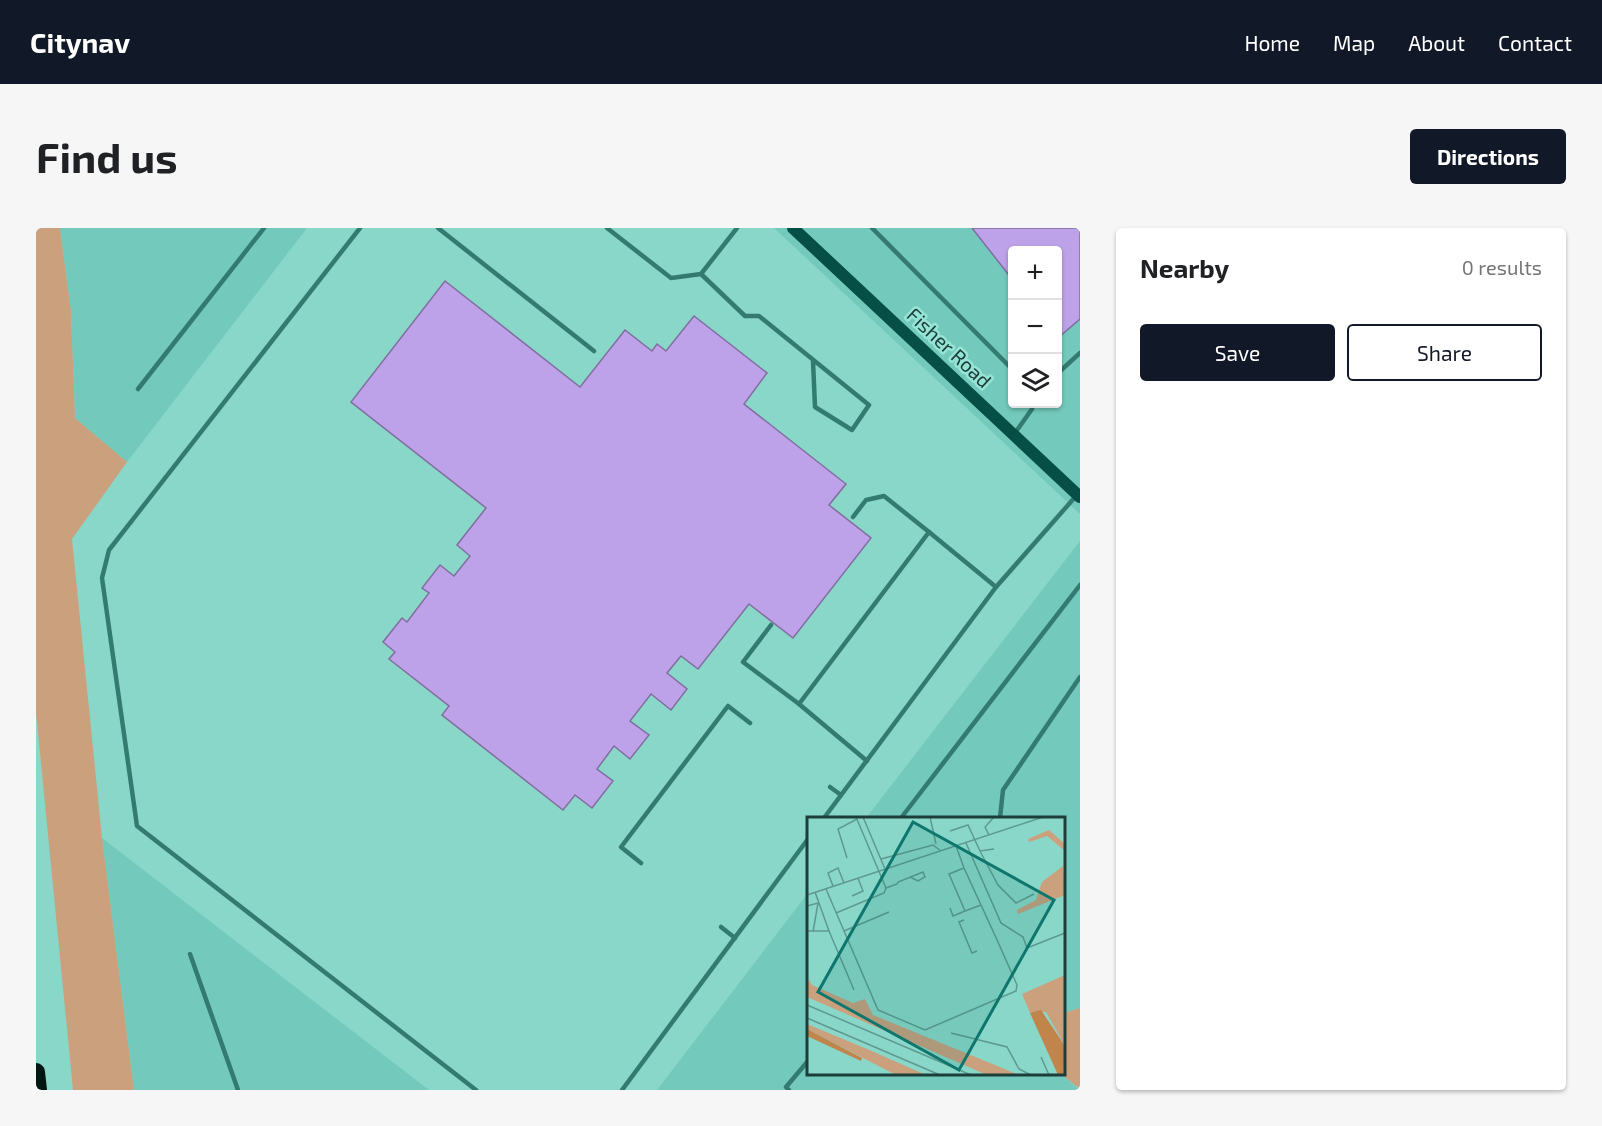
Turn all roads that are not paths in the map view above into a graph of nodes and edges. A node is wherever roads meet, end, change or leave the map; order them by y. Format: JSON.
{"nodes":[{"id":1,"x":264,"y":228,"type":"edge"},
{"id":2,"x":360,"y":228,"type":"edge"},
{"id":3,"x":438,"y":228,"type":"edge"},
{"id":4,"x":607,"y":228,"type":"edge"},
{"id":5,"x":737,"y":228,"type":"edge"},
{"id":6,"x":793,"y":228,"type":"edge"},
{"id":7,"x":872,"y":228,"type":"edge"},
{"id":8,"x":700,"y":274,"type":"junction"},
{"id":9,"x":594,"y":351,"type":"dead end"},
{"id":10,"x":1080,"y":354,"type":"edge"},
{"id":11,"x":813,"y":361,"type":"junction"},
{"id":12,"x":1008,"y":365,"type":"edge"},
{"id":13,"x":1062,"y":370,"type":"edge"},
{"id":14,"x":138,"y":389,"type":"dead end"},
{"id":15,"x":1032,"y":408,"type":"edge"},
{"id":16,"x":1013,"y":435,"type":"junction"},
{"id":17,"x":1079,"y":496,"type":"edge"},
{"id":18,"x":853,"y":518,"type":"dead end"},
{"id":19,"x":929,"y":532,"type":"junction"},
{"id":20,"x":1080,"y":585,"type":"edge"},
{"id":21,"x":996,"y":587,"type":"junction"},
{"id":22,"x":771,"y":625,"type":"dead end"},
{"id":23,"x":1080,"y":677,"type":"edge"},
{"id":24,"x":799,"y":704,"type":"junction"},
{"id":25,"x":750,"y":723,"type":"dead end"},
{"id":26,"x":867,"y":761,"type":"junction"},
{"id":27,"x":830,"y":786,"type":"dead end"},
{"id":28,"x":841,"y":795,"type":"junction"},
{"id":29,"x":825,"y":817,"type":"edge"},
{"id":30,"x":903,"y":817,"type":"edge"},
{"id":31,"x":1000,"y":817,"type":"edge"},
{"id":32,"x":807,"y":840,"type":"edge"},
{"id":33,"x":641,"y":863,"type":"dead end"},
{"id":34,"x":721,"y":927,"type":"dead end"},
{"id":35,"x":735,"y":938,"type":"junction"},
{"id":36,"x":190,"y":954,"type":"dead end"},
{"id":37,"x":807,"y":1062,"type":"edge"},
{"id":38,"x":36,"y":1072,"type":"edge"},
{"id":39,"x":38,"y":1090,"type":"edge"},
{"id":40,"x":237,"y":1090,"type":"edge"},
{"id":41,"x":476,"y":1090,"type":"edge"},
{"id":42,"x":622,"y":1090,"type":"edge"},
{"id":43,"x":789,"y":1090,"type":"edge"}],
"edges":[{"from":1,"to":14,"type":"lane"},
{"from":2,"to":41,"type":"lane"},
{"from":3,"to":9,"type":"lane"},
{"from":4,"to":8,"type":"lane"},
{"from":5,"to":8,"type":"lane"},
{"from":6,"to":16,"type":"main road","name":"Fisher Road"},
{"from":7,"to":12,"type":"lane"},
{"from":8,"to":11,"type":"lane"},
{"from":10,"to":13,"type":"lane"},
{"from":11,"to":11,"type":"lane"},
{"from":15,"to":16,"type":"lane"},
{"from":16,"to":17,"type":"main road","name":"Fisher Road"},
{"from":17,"to":21,"type":"lane"},
{"from":18,"to":19,"type":"lane"},
{"from":19,"to":21,"type":"lane"},
{"from":19,"to":24,"type":"lane"},
{"from":20,"to":30,"type":"lane"},
{"from":21,"to":26,"type":"lane"},
{"from":22,"to":24,"type":"lane"},
{"from":23,"to":31,"type":"lane"},
{"from":24,"to":26,"type":"lane"},
{"from":25,"to":33,"type":"lane"},
{"from":26,"to":28,"type":"lane"},
{"from":27,"to":28,"type":"lane"},
{"from":28,"to":29,"type":"lane"},
{"from":32,"to":35,"type":"lane"},
{"from":34,"to":35,"type":"lane"},
{"from":35,"to":42,"type":"lane"},
{"from":36,"to":40,"type":"lane"},
{"from":37,"to":43,"type":"lane"},
{"from":38,"to":39,"type":"highway"}]}
